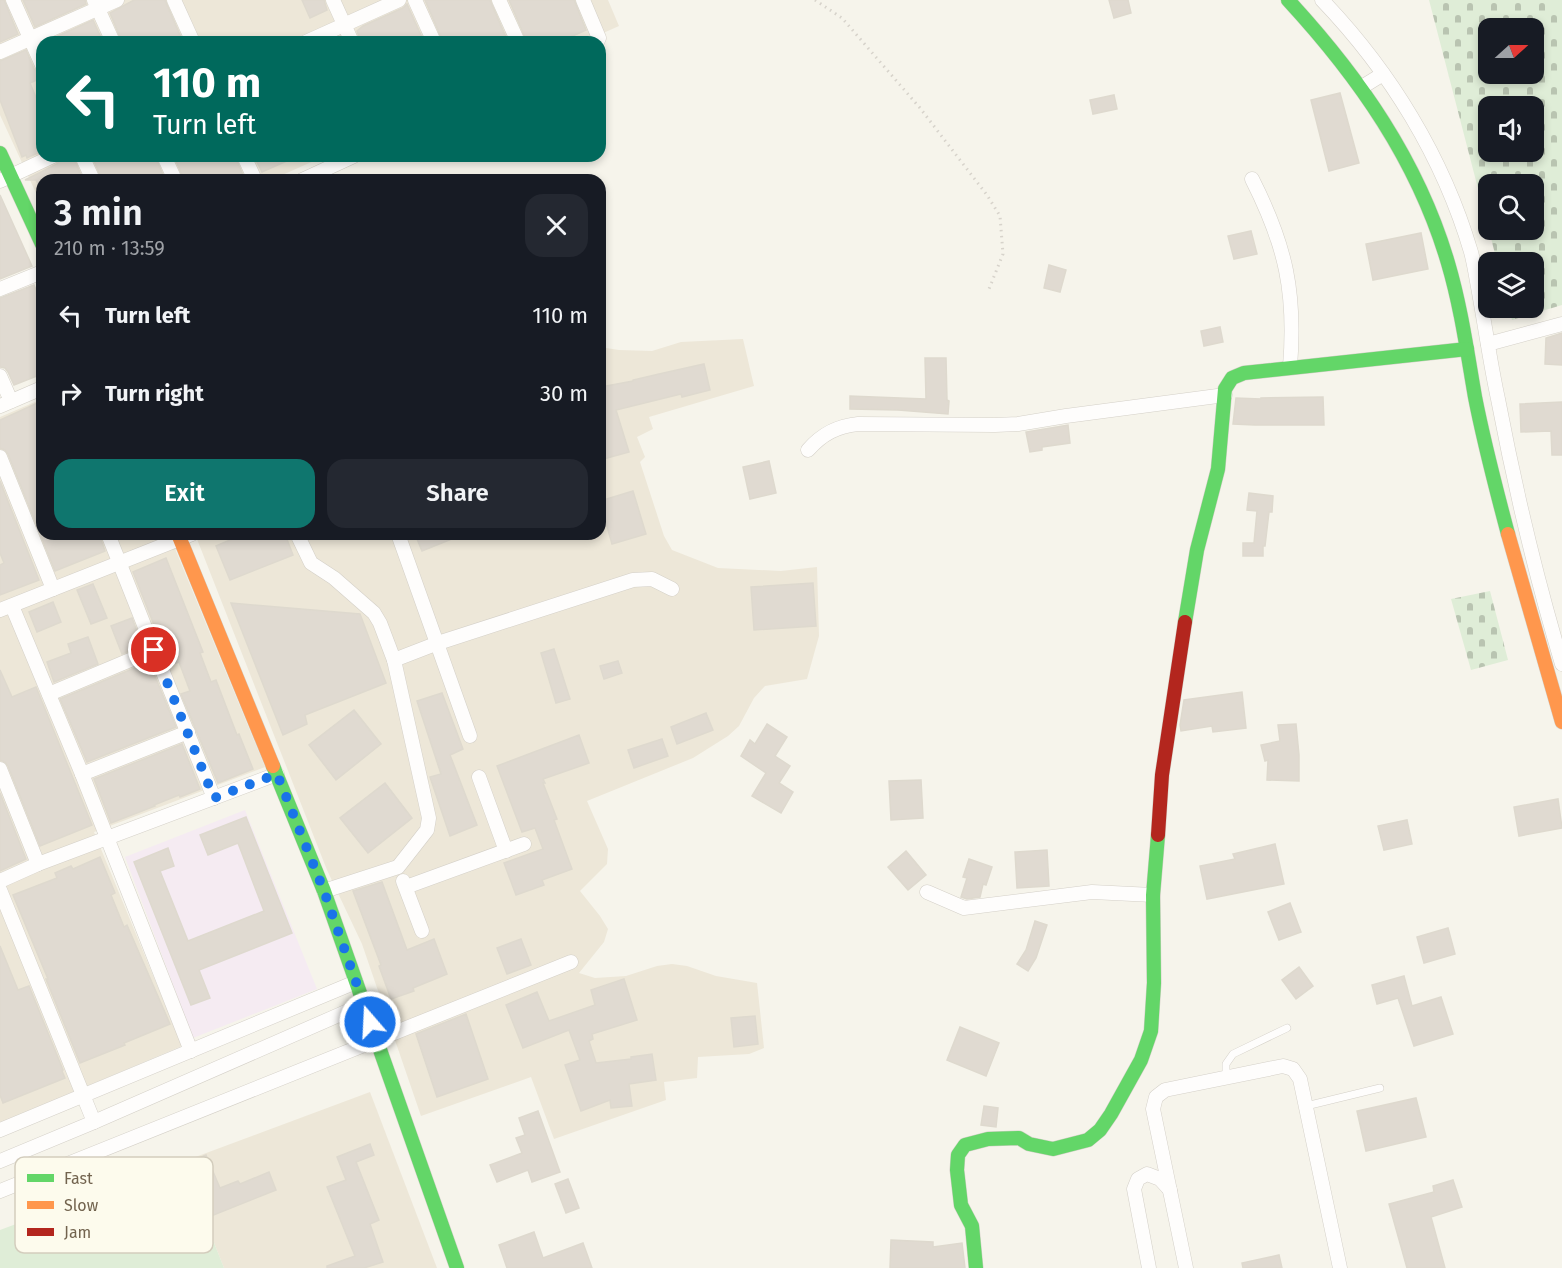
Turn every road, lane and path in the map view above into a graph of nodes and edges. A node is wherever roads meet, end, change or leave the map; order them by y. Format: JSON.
{"nodes":[{"id":1,"x":13,"y":0,"type":"edge"},
{"id":2,"x":117,"y":0,"type":"edge"},
{"id":3,"x":174,"y":0,"type":"edge"},
{"id":4,"x":333,"y":0,"type":"edge"},
{"id":5,"x":399,"y":0,"type":"edge"},
{"id":6,"x":415,"y":0,"type":"edge"},
{"id":7,"x":499,"y":0,"type":"edge"},
{"id":8,"x":584,"y":0,"type":"edge"},
{"id":9,"x":815,"y":0,"type":"edge"},
{"id":10,"x":1288,"y":0,"type":"edge"},
{"id":11,"x":1322,"y":0,"type":"edge"},
{"id":12,"x":96,"y":4,"type":"edge"},
{"id":13,"x":344,"y":25,"type":"junction"},
{"id":14,"x":110,"y":36,"type":"edge"},
{"id":15,"x":190,"y":36,"type":"edge"},
{"id":16,"x":319,"y":36,"type":"edge"},
{"id":17,"x":349,"y":36,"type":"edge"},
{"id":18,"x":431,"y":36,"type":"edge"},
{"id":19,"x":515,"y":36,"type":"edge"},
{"id":20,"x":598,"y":36,"type":"edge"},
{"id":21,"x":30,"y":39,"type":"junction"},
{"id":22,"x":0,"y":52,"type":"edge"},
{"id":23,"x":36,"y":52,"type":"edge"},
{"id":24,"x":1383,"y":74,"type":"junction"},
{"id":25,"x":1362,"y":87,"type":"junction"},
{"id":26,"x":0,"y":153,"type":"edge"},
{"id":27,"x":40,"y":162,"type":"edge"},
{"id":28,"x":326,"y":162,"type":"edge"},
{"id":29,"x":310,"y":174,"type":"edge"},
{"id":30,"x":5,"y":179,"type":"edge"},
{"id":31,"x":1252,"y":180,"type":"dead end"},
{"id":32,"x":36,"y":233,"type":"edge"},
{"id":33,"x":36,"y":274,"type":"edge"},
{"id":34,"x":0,"y":289,"type":"edge"},
{"id":35,"x":989,"y":289,"type":"dead end"},
{"id":36,"x":1562,"y":324,"type":"edge"},
{"id":37,"x":1488,"y":344,"type":"junction"},
{"id":38,"x":1467,"y":349,"type":"junction"},
{"id":39,"x":1290,"y":367,"type":"junction"},
{"id":40,"x":0,"y":376,"type":"edge"},
{"id":41,"x":36,"y":391,"type":"edge"},
{"id":42,"x":1225,"y":395,"type":"junction"},
{"id":43,"x":5,"y":404,"type":"edge"},
{"id":44,"x":808,"y":450,"type":"dead end"},
{"id":45,"x":0,"y":457,"type":"edge"},
{"id":46,"x":110,"y":540,"type":"edge"},
{"id":47,"x":172,"y":540,"type":"edge"},
{"id":48,"x":186,"y":540,"type":"edge"},
{"id":49,"x":300,"y":540,"type":"edge"},
{"id":50,"x":400,"y":540,"type":"edge"},
{"id":51,"x":119,"y":563,"type":"junction"},
{"id":52,"x":53,"y":589,"type":"junction"},
{"id":53,"x":672,"y":589,"type":"dead end"},
{"id":54,"x":6,"y":608,"type":"edge"},
{"id":55,"x":438,"y":643,"type":"junction"},
{"id":56,"x":154,"y":650,"type":"junction"},
{"id":57,"x":394,"y":660,"type":"junction"},
{"id":58,"x":1562,"y":664,"type":"edge"},
{"id":59,"x":49,"y":694,"type":"junction"},
{"id":60,"x":1562,"y":722,"type":"edge"},
{"id":61,"x":188,"y":732,"type":"junction"},
{"id":62,"x":470,"y":735,"type":"dead end"},
{"id":63,"x":0,"y":769,"type":"edge"},
{"id":64,"x":82,"y":774,"type":"junction"},
{"id":65,"x":277,"y":774,"type":"junction"},
{"id":66,"x":480,"y":777,"type":"dead end"},
{"id":67,"x":214,"y":798,"type":"junction"},
{"id":68,"x":106,"y":838,"type":"junction"},
{"id":69,"x":524,"y":844,"type":"dead end"},
{"id":70,"x":506,"y":851,"type":"junction"},
{"id":71,"x":38,"y":864,"type":"junction"},
{"id":72,"x":398,"y":867,"type":"junction"},
{"id":73,"x":0,"y":881,"type":"edge"},
{"id":74,"x":406,"y":887,"type":"junction"},
{"id":75,"x":0,"y":890,"type":"edge"},
{"id":76,"x":324,"y":891,"type":"junction"},
{"id":77,"x":927,"y":892,"type":"dead end"},
{"id":78,"x":1153,"y":895,"type":"junction"},
{"id":79,"x":422,"y":931,"type":"dead end"},
{"id":80,"x":572,"y":962,"type":"dead end"},
{"id":81,"x":356,"y":982,"type":"junction"},
{"id":82,"x":364,"y":1004,"type":"junction"},
{"id":83,"x":1287,"y":1028,"type":"dead end"},
{"id":84,"x":376,"y":1040,"type":"junction"},
{"id":85,"x":191,"y":1051,"type":"junction"},
{"id":86,"x":1226,"y":1077,"type":"junction"},
{"id":87,"x":1380,"y":1088,"type":"dead end"},
{"id":88,"x":83,"y":1096,"type":"junction"},
{"id":89,"x":1306,"y":1106,"type":"junction"},
{"id":90,"x":94,"y":1122,"type":"junction"},
{"id":91,"x":0,"y":1130,"type":"edge"},
{"id":92,"x":1163,"y":1153,"type":"junction"},
{"id":93,"x":85,"y":1157,"type":"edge"},
{"id":94,"x":0,"y":1161,"type":"edge"},
{"id":95,"x":1147,"y":1174,"type":"junction"},
{"id":96,"x":15,"y":1185,"type":"edge"},
{"id":97,"x":0,"y":1191,"type":"edge"},
{"id":98,"x":1171,"y":1192,"type":"junction"},
{"id":99,"x":457,"y":1268,"type":"edge"},
{"id":100,"x":975,"y":1268,"type":"edge"},
{"id":101,"x":1149,"y":1268,"type":"edge"},
{"id":102,"x":1186,"y":1268,"type":"edge"},
{"id":103,"x":1340,"y":1268,"type":"edge"}],
"edges":[{"from":1,"to":21,"type":"street"},
{"from":2,"to":12,"type":"street"},
{"from":3,"to":15,"type":"street"},
{"from":4,"to":13,"type":"street"},
{"from":5,"to":13,"type":"street"},
{"from":6,"to":18,"type":"street"},
{"from":7,"to":19,"type":"street"},
{"from":8,"to":20,"type":"street"},
{"from":9,"to":35,"type":"path"},
{"from":10,"to":25,"type":"street"},
{"from":11,"to":24,"type":"street"},
{"from":12,"to":14,"type":"street"},
{"from":12,"to":21,"type":"street"},
{"from":13,"to":16,"type":"street"},
{"from":13,"to":17,"type":"street"},
{"from":21,"to":22,"type":"street"},
{"from":21,"to":23,"type":"street"},
{"from":24,"to":25,"type":"street"},
{"from":24,"to":37,"type":"street"},
{"from":25,"to":38,"type":"street"},
{"from":26,"to":30,"type":"street"},
{"from":27,"to":30,"type":"street"},
{"from":28,"to":29,"type":"street"},
{"from":30,"to":32,"type":"street"},
{"from":31,"to":39,"type":"street"},
{"from":33,"to":34,"type":"street"},
{"from":36,"to":37,"type":"street"},
{"from":37,"to":58,"type":"street"},
{"from":38,"to":39,"type":"street"},
{"from":38,"to":60,"type":"street"},
{"from":39,"to":42,"type":"street"},
{"from":40,"to":43,"type":"street"},
{"from":41,"to":43,"type":"street"},
{"from":42,"to":44,"type":"street"},
{"from":42,"to":78,"type":"street"},
{"from":45,"to":52,"type":"street"},
{"from":46,"to":51,"type":"street"},
{"from":47,"to":51,"type":"street"},
{"from":48,"to":65,"type":"street"},
{"from":49,"to":57,"type":"street"},
{"from":50,"to":55,"type":"street"},
{"from":51,"to":52,"type":"street"},
{"from":51,"to":56,"type":"street"},
{"from":52,"to":54,"type":"street"},
{"from":53,"to":55,"type":"street"},
{"from":54,"to":59,"type":"street"},
{"from":55,"to":57,"type":"street"},
{"from":55,"to":62,"type":"street"},
{"from":56,"to":59,"type":"street"},
{"from":56,"to":61,"type":"street"},
{"from":57,"to":72,"type":"street"},
{"from":59,"to":64,"type":"street"},
{"from":61,"to":64,"type":"street"},
{"from":61,"to":67,"type":"street"},
{"from":63,"to":71,"type":"street"},
{"from":64,"to":68,"type":"street"},
{"from":65,"to":67,"type":"street"},
{"from":65,"to":76,"type":"street"},
{"from":66,"to":70,"type":"street"},
{"from":67,"to":68,"type":"street"},
{"from":68,"to":71,"type":"street"},
{"from":68,"to":85,"type":"street"},
{"from":69,"to":70,"type":"street"},
{"from":70,"to":74,"type":"street"},
{"from":71,"to":73,"type":"street"},
{"from":72,"to":74,"type":"street"},
{"from":72,"to":76,"type":"street"},
{"from":74,"to":79,"type":"street"},
{"from":75,"to":88,"type":"street"},
{"from":76,"to":81,"type":"street"},
{"from":77,"to":78,"type":"street"},
{"from":78,"to":100,"type":"street"},
{"from":80,"to":84,"type":"street"},
{"from":81,"to":82,"type":"street"},
{"from":81,"to":85,"type":"street"},
{"from":82,"to":84,"type":"street"},
{"from":82,"to":90,"type":"street"},
{"from":83,"to":86,"type":"lane"},
{"from":84,"to":93,"type":"street"},
{"from":84,"to":99,"type":"street"},
{"from":85,"to":88,"type":"street"},
{"from":86,"to":89,"type":"street"},
{"from":86,"to":92,"type":"street"},
{"from":87,"to":89,"type":"lane"},
{"from":88,"to":90,"type":"street"},
{"from":88,"to":91,"type":"street"},
{"from":89,"to":103,"type":"street"},
{"from":90,"to":94,"type":"street"},
{"from":92,"to":95,"type":"street"},
{"from":92,"to":98,"type":"street"},
{"from":95,"to":98,"type":"street"},
{"from":95,"to":101,"type":"street"},
{"from":96,"to":97,"type":"street"},
{"from":98,"to":102,"type":"street"}]}
